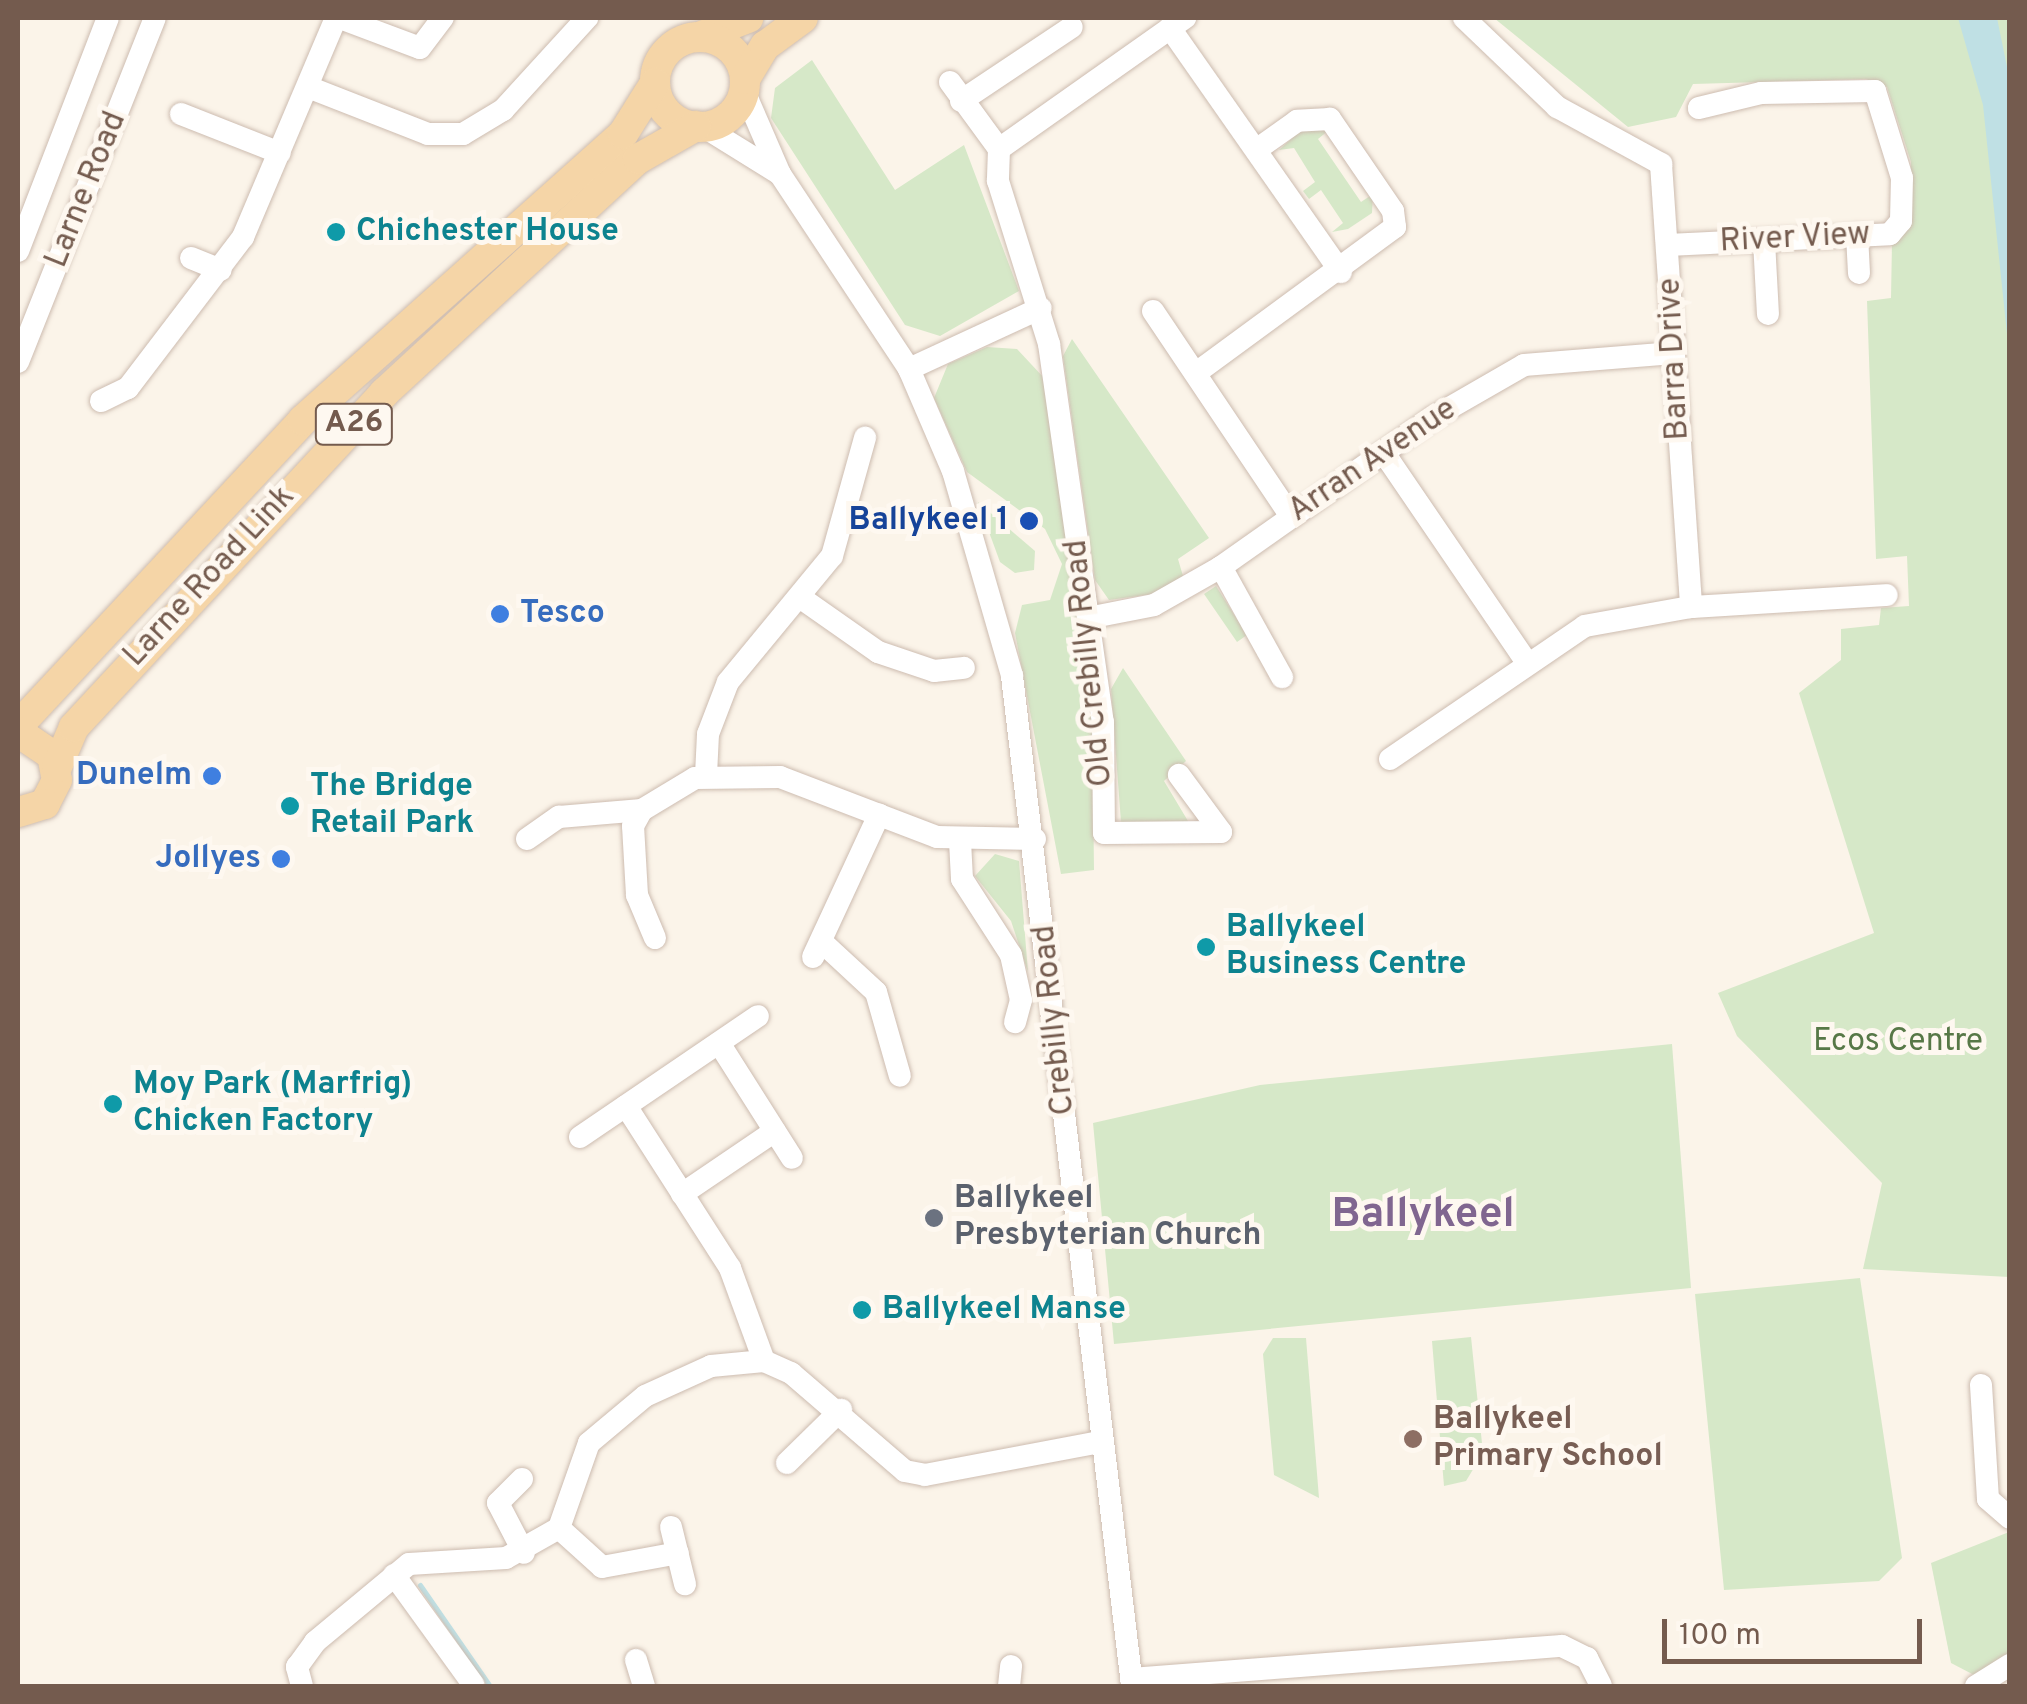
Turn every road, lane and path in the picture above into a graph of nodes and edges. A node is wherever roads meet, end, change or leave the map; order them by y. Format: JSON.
{"nodes":[{"id":1,"x":108,"y":18,"type":"edge"},
{"id":2,"x":156,"y":18,"type":"edge"},
{"id":3,"x":338,"y":18,"type":"edge"},
{"id":4,"x":444,"y":18,"type":"edge"},
{"id":5,"x":587,"y":18,"type":"edge"},
{"id":6,"x":748,"y":18,"type":"edge"},
{"id":7,"x":803,"y":18,"type":"edge"},
{"id":8,"x":1464,"y":18,"type":"edge"},
{"id":9,"x":1178,"y":23,"type":"edge"},
{"id":10,"x":1072,"y":27,"type":"dead end"},
{"id":11,"x":699,"y":37,"type":"junction"},
{"id":12,"x":656,"y":84,"type":"junction"},
{"id":13,"x":745,"y":85,"type":"junction"},
{"id":14,"x":308,"y":88,"type":"junction"},
{"id":15,"x":1699,"y":108,"type":"dead end"},
{"id":16,"x":181,"y":114,"type":"dead end"},
{"id":17,"x":700,"y":126,"type":"junction"},
{"id":18,"x":999,"y":150,"type":"junction"},
{"id":19,"x":1256,"y":150,"type":"junction"},
{"id":20,"x":280,"y":153,"type":"junction"},
{"id":21,"x":780,"y":174,"type":"junction"},
{"id":22,"x":1857,"y":236,"type":"junction"},
{"id":23,"x":1764,"y":241,"type":"junction"},
{"id":24,"x":1668,"y":244,"type":"junction"},
{"id":25,"x":18,"y":251,"type":"edge"},
{"id":26,"x":191,"y":258,"type":"dead end"},
{"id":27,"x":221,"y":270,"type":"junction"},
{"id":28,"x":1341,"y":272,"type":"junction"},
{"id":29,"x":1859,"y":272,"type":"dead end"},
{"id":30,"x":1041,"y":308,"type":"junction"},
{"id":31,"x":1154,"y":311,"type":"dead end"},
{"id":32,"x":1768,"y":314,"type":"dead end"},
{"id":33,"x":1674,"y":353,"type":"junction"},
{"id":34,"x":18,"y":359,"type":"edge"},
{"id":35,"x":908,"y":369,"type":"junction"},
{"id":36,"x":1196,"y":373,"type":"junction"},
{"id":37,"x":101,"y":401,"type":"dead end"},
{"id":38,"x":865,"y":438,"type":"dead end"},
{"id":39,"x":1384,"y":453,"type":"junction"},
{"id":40,"x":1291,"y":516,"type":"junction"},
{"id":41,"x":1220,"y":568,"type":"junction"},
{"id":42,"x":1888,"y":595,"type":"dead end"},
{"id":43,"x":802,"y":598,"type":"junction"},
{"id":44,"x":1691,"y":607,"type":"junction"},
{"id":45,"x":1088,"y":618,"type":"junction"},
{"id":46,"x":1527,"y":663,"type":"junction"},
{"id":47,"x":964,"y":668,"type":"dead end"},
{"id":48,"x":1282,"y":677,"type":"dead end"},
{"id":49,"x":18,"y":729,"type":"edge"},
{"id":50,"x":1390,"y":759,"type":"dead end"},
{"id":51,"x":57,"y":766,"type":"junction"},
{"id":52,"x":1180,"y":774,"type":"dead end"},
{"id":53,"x":706,"y":775,"type":"junction"},
{"id":54,"x":642,"y":810,"type":"junction"},
{"id":55,"x":18,"y":812,"type":"edge"},
{"id":56,"x":879,"y":816,"type":"junction"},
{"id":57,"x":526,"y":839,"type":"dead end"},
{"id":58,"x":1035,"y":839,"type":"junction"},
{"id":59,"x":960,"y":841,"type":"junction"},
{"id":60,"x":655,"y":938,"type":"dead end"},
{"id":61,"x":758,"y":1016,"type":"dead end"},
{"id":62,"x":1015,"y":1022,"type":"dead end"},
{"id":63,"x":719,"y":1043,"type":"junction"},
{"id":64,"x":900,"y":1076,"type":"dead end"},
{"id":65,"x":626,"y":1106,"type":"junction"},
{"id":66,"x":775,"y":1131,"type":"junction"},
{"id":67,"x":580,"y":1137,"type":"dead end"},
{"id":68,"x":792,"y":1158,"type":"dead end"},
{"id":69,"x":682,"y":1194,"type":"junction"},
{"id":70,"x":764,"y":1361,"type":"junction"},
{"id":71,"x":1981,"y":1385,"type":"dead end"},
{"id":72,"x":841,"y":1410,"type":"junction"},
{"id":73,"x":1099,"y":1442,"type":"junction"},
{"id":74,"x":787,"y":1463,"type":"dead end"},
{"id":75,"x":522,"y":1478,"type":"dead end"},
{"id":76,"x":2010,"y":1518,"type":"edge"},
{"id":77,"x":672,"y":1526,"type":"dead end"},
{"id":78,"x":559,"y":1528,"type":"junction"},
{"id":79,"x":524,"y":1553,"type":"junction"},
{"id":80,"x":678,"y":1554,"type":"junction"},
{"id":81,"x":394,"y":1574,"type":"junction"},
{"id":82,"x":686,"y":1584,"type":"dead end"},
{"id":83,"x":636,"y":1660,"type":"dead end"},
{"id":84,"x":2006,"y":1674,"type":"edge"},
{"id":85,"x":1238,"y":1678,"type":"edge"},
{"id":86,"x":1131,"y":1683,"type":"edge"},
{"id":87,"x":473,"y":1684,"type":"dead end"},
{"id":88,"x":302,"y":1686,"type":"edge"},
{"id":89,"x":644,"y":1686,"type":"edge"},
{"id":90,"x":1601,"y":1686,"type":"edge"},
{"id":91,"x":1976,"y":1686,"type":"edge"}],
"edges":[{"from":1,"to":25,"type":"street"},
{"from":2,"to":34,"type":"street","name":"Larne Road"},
{"from":3,"to":4,"type":"street"},
{"from":3,"to":14,"type":"street"},
{"from":5,"to":14,"type":"street"},
{"from":6,"to":11,"type":"main road","number":"A26"},
{"from":7,"to":13,"type":"main road","number":"A26"},
{"from":8,"to":24,"type":"street","name":"Barra Drive"},
{"from":9,"to":18,"type":"street"},
{"from":9,"to":19,"type":"street"},
{"from":10,"to":18,"type":"street"},
{"from":11,"to":12,"type":"main road","number":"A26"},
{"from":11,"to":13,"type":"main road"},
{"from":12,"to":17,"type":"main road"},
{"from":12,"to":49,"type":"main road","name":"Larne Road Link","number":"A26"},
{"from":13,"to":17,"type":"main road","number":"A26"},
{"from":13,"to":21,"type":"street","name":"Crebilly Road"},
{"from":14,"to":20,"type":"street"},
{"from":15,"to":22,"type":"street","name":"River View"},
{"from":16,"to":20,"type":"street"},
{"from":17,"to":21,"type":"street","name":"Crebilly Road"},
{"from":17,"to":51,"type":"main road","name":"Larne Road Link","number":"A26"},
{"from":18,"to":30,"type":"street"},
{"from":19,"to":28,"type":"street"},
{"from":19,"to":28,"type":"street"},
{"from":20,"to":27,"type":"street"},
{"from":21,"to":35,"type":"street","name":"Crebilly Road"},
{"from":22,"to":23,"type":"street","name":"River View"},
{"from":22,"to":29,"type":"street"},
{"from":23,"to":24,"type":"street","name":"River View"},
{"from":23,"to":32,"type":"street"},
{"from":24,"to":33,"type":"street","name":"Barra Drive"},
{"from":26,"to":27,"type":"street"},
{"from":27,"to":37,"type":"street"},
{"from":28,"to":36,"type":"street"},
{"from":30,"to":35,"type":"street"},
{"from":30,"to":45,"type":"street","name":"Old Crebilly Road"},
{"from":31,"to":36,"type":"street"},
{"from":33,"to":39,"type":"street","name":"Arran Avenue"},
{"from":33,"to":44,"type":"street","name":"Barra Drive"},
{"from":35,"to":58,"type":"street","name":"Crebilly Road"},
{"from":36,"to":40,"type":"street"},
{"from":38,"to":43,"type":"street"},
{"from":39,"to":40,"type":"street","name":"Arran Avenue"},
{"from":39,"to":46,"type":"street"},
{"from":40,"to":41,"type":"street","name":"Arran Avenue"},
{"from":41,"to":45,"type":"street","name":"Arran Avenue"},
{"from":41,"to":48,"type":"street"},
{"from":42,"to":44,"type":"street"},
{"from":43,"to":47,"type":"street"},
{"from":43,"to":53,"type":"street"},
{"from":44,"to":46,"type":"street"},
{"from":45,"to":52,"type":"street","name":"Old Crebilly Road"},
{"from":46,"to":50,"type":"street"},
{"from":49,"to":51,"type":"main road","number":"A26"},
{"from":51,"to":55,"type":"main road","number":"A26"},
{"from":53,"to":54,"type":"street"},
{"from":53,"to":56,"type":"street"},
{"from":54,"to":57,"type":"street"},
{"from":54,"to":60,"type":"street"},
{"from":56,"to":59,"type":"street"},
{"from":56,"to":64,"type":"street"},
{"from":58,"to":59,"type":"street"},
{"from":58,"to":73,"type":"street","name":"Crebilly Road"},
{"from":59,"to":62,"type":"street"},
{"from":61,"to":63,"type":"street"},
{"from":63,"to":65,"type":"street"},
{"from":63,"to":66,"type":"street"},
{"from":65,"to":67,"type":"street"},
{"from":65,"to":69,"type":"street"},
{"from":66,"to":68,"type":"street"},
{"from":66,"to":69,"type":"street"},
{"from":69,"to":70,"type":"street"},
{"from":70,"to":72,"type":"street"},
{"from":70,"to":78,"type":"street"},
{"from":71,"to":76,"type":"street"},
{"from":72,"to":73,"type":"street"},
{"from":72,"to":74,"type":"street"},
{"from":73,"to":86,"type":"street","name":"Crebilly Road"},
{"from":75,"to":79,"type":"street"},
{"from":77,"to":80,"type":"street"},
{"from":78,"to":79,"type":"street"},
{"from":78,"to":80,"type":"street"},
{"from":79,"to":81,"type":"street"},
{"from":80,"to":82,"type":"street"},
{"from":81,"to":87,"type":"street"},
{"from":81,"to":88,"type":"street"},
{"from":83,"to":89,"type":"street"},
{"from":84,"to":91,"type":"street"},
{"from":85,"to":86,"type":"street"},
{"from":85,"to":90,"type":"street"}]}
